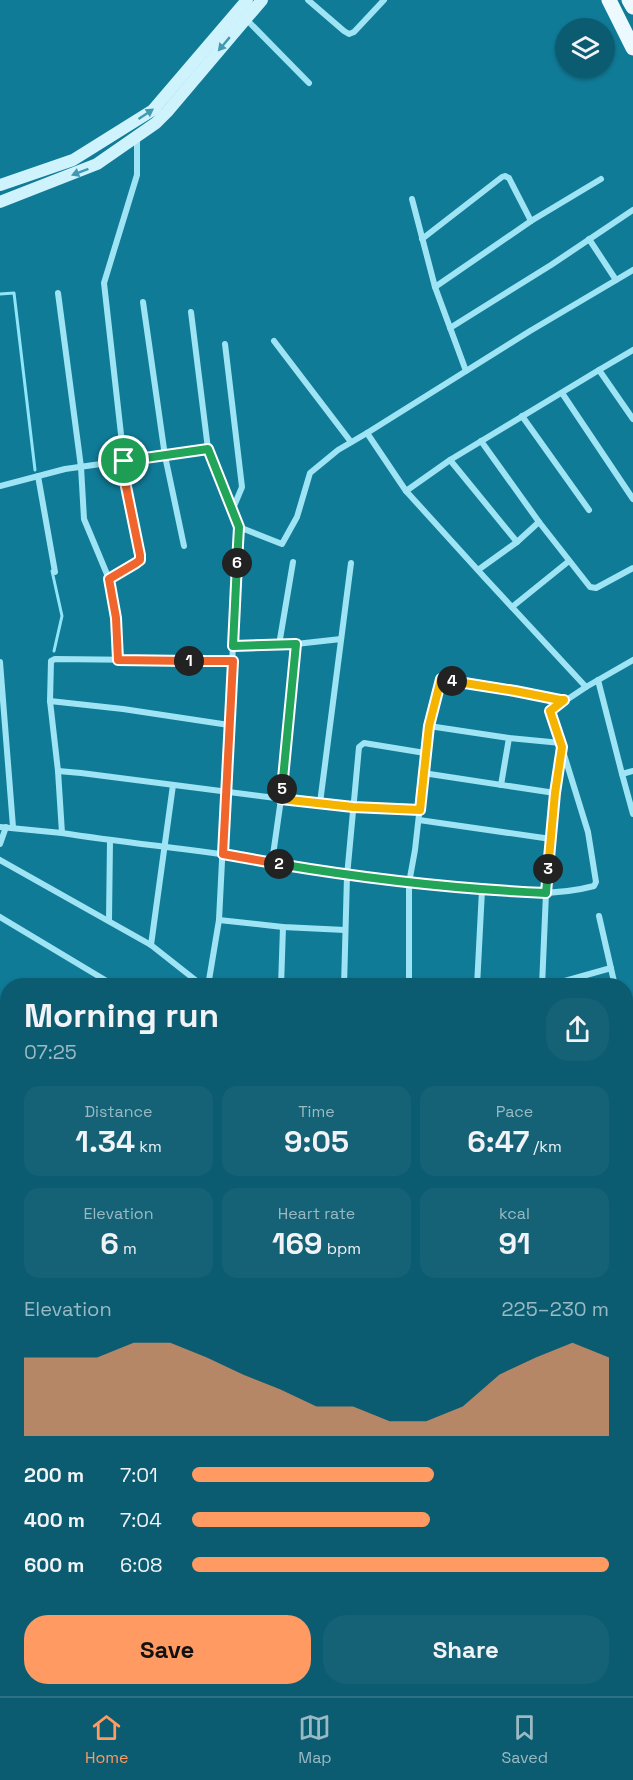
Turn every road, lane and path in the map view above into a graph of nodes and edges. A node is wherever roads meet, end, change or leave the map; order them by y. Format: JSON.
{"nodes":[{"id":1,"x":247,"y":0,"type":"edge"},
{"id":2,"x":262,"y":0,"type":"edge"},
{"id":3,"x":308,"y":0,"type":"edge"},
{"id":4,"x":384,"y":0,"type":"edge"},
{"id":5,"x":609,"y":0,"type":"edge"},
{"id":6,"x":629,"y":0,"type":"edge"},
{"id":7,"x":633,"y":8,"type":"edge"},
{"id":8,"x":246,"y":18,"type":"junction"},
{"id":9,"x":633,"y":48,"type":"edge"},
{"id":10,"x":205,"y":58,"type":"junction"},
{"id":11,"x":309,"y":83,"type":"dead end"},
{"id":12,"x":137,"y":136,"type":"junction"},
{"id":13,"x":601,"y":180,"type":"dead end"},
{"id":14,"x":0,"y":185,"type":"edge"},
{"id":15,"x":412,"y":199,"type":"dead end"},
{"id":16,"x":0,"y":202,"type":"edge"},
{"id":17,"x":633,"y":210,"type":"edge"},
{"id":18,"x":531,"y":221,"type":"junction"},
{"id":19,"x":422,"y":239,"type":"junction"},
{"id":20,"x":589,"y":239,"type":"junction"},
{"id":21,"x":633,"y":270,"type":"edge"},
{"id":22,"x":616,"y":280,"type":"junction"},
{"id":23,"x":435,"y":287,"type":"junction"},
{"id":24,"x":58,"y":293,"type":"dead end"},
{"id":25,"x":143,"y":302,"type":"dead end"},
{"id":26,"x":191,"y":312,"type":"dead end"},
{"id":27,"x":450,"y":328,"type":"junction"},
{"id":28,"x":274,"y":341,"type":"dead end"},
{"id":29,"x":225,"y":344,"type":"dead end"},
{"id":30,"x":633,"y":350,"type":"edge"},
{"id":31,"x":599,"y":370,"type":"junction"},
{"id":32,"x":466,"y":371,"type":"junction"},
{"id":33,"x":562,"y":393,"type":"junction"},
{"id":34,"x":522,"y":416,"type":"junction"},
{"id":35,"x":633,"y":419,"type":"edge"},
{"id":36,"x":367,"y":433,"type":"junction"},
{"id":37,"x":481,"y":441,"type":"junction"},
{"id":38,"x":351,"y":442,"type":"junction"},
{"id":39,"x":208,"y":449,"type":"junction"},
{"id":40,"x":165,"y":456,"type":"junction"},
{"id":41,"x":450,"y":460,"type":"junction"},
{"id":42,"x":123,"y":461,"type":"junction"},
{"id":43,"x":81,"y":467,"type":"junction"},
{"id":44,"x":39,"y":476,"type":"junction"},
{"id":45,"x":0,"y":486,"type":"edge"},
{"id":46,"x":406,"y":491,"type":"junction"},
{"id":47,"x":633,"y":499,"type":"edge"},
{"id":48,"x":589,"y":510,"type":"dead end"},
{"id":49,"x":232,"y":512,"type":"junction"},
{"id":50,"x":539,"y":522,"type":"junction"},
{"id":51,"x":239,"y":527,"type":"junction"},
{"id":52,"x":517,"y":542,"type":"junction"},
{"id":53,"x":184,"y":546,"type":"dead end"},
{"id":54,"x":569,"y":561,"type":"junction"},
{"id":55,"x":293,"y":562,"type":"dead end"},
{"id":56,"x":351,"y":562,"type":"dead end"},
{"id":57,"x":633,"y":568,"type":"edge"},
{"id":58,"x":478,"y":570,"type":"junction"},
{"id":59,"x":55,"y":572,"type":"dead end"},
{"id":60,"x":109,"y":579,"type":"junction"},
{"id":61,"x":512,"y":607,"type":"junction"},
{"id":62,"x":341,"y":639,"type":"junction"},
{"id":63,"x":296,"y":644,"type":"junction"},
{"id":64,"x":279,"y":645,"type":"junction"},
{"id":65,"x":233,"y":646,"type":"junction"},
{"id":66,"x":118,"y":660,"type":"junction"},
{"id":67,"x":633,"y":660,"type":"edge"},
{"id":68,"x":233,"y":661,"type":"junction"},
{"id":69,"x":0,"y":663,"type":"edge"},
{"id":70,"x":598,"y":680,"type":"junction"},
{"id":71,"x":586,"y":687,"type":"junction"},
{"id":72,"x":564,"y":700,"type":"junction"},
{"id":73,"x":50,"y":701,"type":"junction"},
{"id":74,"x":229,"y":725,"type":"junction"},
{"id":75,"x":429,"y":726,"type":"junction"},
{"id":76,"x":510,"y":738,"type":"junction"},
{"id":77,"x":562,"y":745,"type":"junction"},
{"id":78,"x":425,"y":753,"type":"junction"},
{"id":79,"x":58,"y":771,"type":"junction"},
{"id":80,"x":633,"y":771,"type":"edge"},
{"id":81,"x":423,"y":773,"type":"junction"},
{"id":82,"x":622,"y":774,"type":"junction"},
{"id":83,"x":172,"y":785,"type":"junction"},
{"id":84,"x":501,"y":785,"type":"junction"},
{"id":85,"x":226,"y":792,"type":"junction"},
{"id":86,"x":555,"y":793,"type":"junction"},
{"id":87,"x":281,"y":799,"type":"junction"},
{"id":88,"x":320,"y":803,"type":"junction"},
{"id":89,"x":353,"y":807,"type":"junction"},
{"id":90,"x":420,"y":810,"type":"junction"},
{"id":91,"x":633,"y":814,"type":"edge"},
{"id":92,"x":419,"y":820,"type":"junction"},
{"id":93,"x":6,"y":827,"type":"edge"},
{"id":94,"x":62,"y":833,"type":"junction"},
{"id":95,"x":551,"y":839,"type":"junction"},
{"id":96,"x":110,"y":840,"type":"junction"},
{"id":97,"x":0,"y":844,"type":"edge"},
{"id":98,"x":165,"y":848,"type":"junction"},
{"id":99,"x":223,"y":854,"type":"junction"},
{"id":100,"x":0,"y":860,"type":"edge"},
{"id":101,"x":272,"y":862,"type":"junction"},
{"id":102,"x":347,"y":876,"type":"junction"},
{"id":103,"x":409,"y":883,"type":"junction"},
{"id":104,"x":483,"y":890,"type":"junction"},
{"id":105,"x":546,"y":893,"type":"junction"},
{"id":106,"x":599,"y":916,"type":"dead end"},
{"id":107,"x":0,"y":917,"type":"edge"},
{"id":108,"x":109,"y":920,"type":"junction"},
{"id":109,"x":219,"y":920,"type":"junction"},
{"id":110,"x":283,"y":927,"type":"junction"},
{"id":111,"x":345,"y":930,"type":"junction"},
{"id":112,"x":151,"y":945,"type":"junction"},
{"id":113,"x":611,"y":968,"type":"junction"},
{"id":114,"x":102,"y":978,"type":"edge"},
{"id":115,"x":193,"y":978,"type":"edge"},
{"id":116,"x":209,"y":978,"type":"edge"},
{"id":117,"x":281,"y":978,"type":"edge"},
{"id":118,"x":344,"y":978,"type":"edge"},
{"id":119,"x":409,"y":978,"type":"edge"},
{"id":120,"x":477,"y":978,"type":"edge"},
{"id":121,"x":542,"y":978,"type":"edge"},
{"id":122,"x":575,"y":978,"type":"edge"},
{"id":123,"x":613,"y":978,"type":"edge"}],
"edges":[{"from":1,"to":10,"type":"main road"},
{"from":2,"to":8,"type":"main road"},
{"from":3,"to":4,"type":"street"},
{"from":5,"to":9,"type":"main road"},
{"from":6,"to":7,"type":"main road"},
{"from":8,"to":10,"type":"main road","one_way":true},
{"from":8,"to":11,"type":"street"},
{"from":10,"to":12,"type":"main road"},
{"from":14,"to":10,"type":"main road","one_way":true},
{"from":12,"to":16,"type":"main road","one_way":true},
{"from":12,"to":42,"type":"street"},
{"from":13,"to":18,"type":"street"},
{"from":15,"to":19,"type":"street"},
{"from":17,"to":20,"type":"street"},
{"from":18,"to":19,"type":"street"},
{"from":18,"to":23,"type":"street"},
{"from":19,"to":23,"type":"street"},
{"from":20,"to":22,"type":"street"},
{"from":20,"to":27,"type":"street"},
{"from":21,"to":22,"type":"street"},
{"from":22,"to":32,"type":"street"},
{"from":23,"to":27,"type":"street"},
{"from":24,"to":43,"type":"street"},
{"from":25,"to":40,"type":"street"},
{"from":26,"to":39,"type":"street"},
{"from":27,"to":32,"type":"street"},
{"from":28,"to":38,"type":"street"},
{"from":29,"to":49,"type":"street"},
{"from":30,"to":31,"type":"street"},
{"from":31,"to":33,"type":"street"},
{"from":31,"to":35,"type":"street"},
{"from":32,"to":36,"type":"street"},
{"from":33,"to":34,"type":"street"},
{"from":33,"to":47,"type":"street"},
{"from":34,"to":37,"type":"street"},
{"from":34,"to":48,"type":"street"},
{"from":36,"to":38,"type":"street"},
{"from":36,"to":46,"type":"street"},
{"from":37,"to":41,"type":"street"},
{"from":37,"to":50,"type":"street"},
{"from":38,"to":51,"type":"street"},
{"from":39,"to":40,"type":"street"},
{"from":39,"to":49,"type":"street"},
{"from":40,"to":42,"type":"street"},
{"from":40,"to":53,"type":"street"},
{"from":41,"to":46,"type":"street"},
{"from":41,"to":52,"type":"street"},
{"from":42,"to":43,"type":"street"},
{"from":42,"to":60,"type":"street"},
{"from":43,"to":44,"type":"street"},
{"from":43,"to":60,"type":"street"},
{"from":44,"to":45,"type":"street"},
{"from":44,"to":59,"type":"street"},
{"from":46,"to":58,"type":"street"},
{"from":49,"to":51,"type":"street"},
{"from":50,"to":52,"type":"street"},
{"from":50,"to":54,"type":"street"},
{"from":51,"to":65,"type":"street"},
{"from":52,"to":58,"type":"street"},
{"from":54,"to":57,"type":"street"},
{"from":54,"to":61,"type":"street"},
{"from":55,"to":64,"type":"street"},
{"from":56,"to":62,"type":"street"},
{"from":58,"to":61,"type":"street"},
{"from":60,"to":66,"type":"street"},
{"from":61,"to":71,"type":"street"},
{"from":62,"to":63,"type":"street"},
{"from":62,"to":88,"type":"street"},
{"from":63,"to":64,"type":"street"},
{"from":63,"to":87,"type":"street"},
{"from":64,"to":65,"type":"street"},
{"from":65,"to":68,"type":"street"},
{"from":66,"to":68,"type":"street"},
{"from":66,"to":73,"type":"street"},
{"from":67,"to":70,"type":"street"},
{"from":68,"to":74,"type":"street"},
{"from":69,"to":93,"type":"street"},
{"from":70,"to":71,"type":"street"},
{"from":70,"to":82,"type":"street"},
{"from":71,"to":72,"type":"street"},
{"from":72,"to":75,"type":"street"},
{"from":72,"to":77,"type":"street"},
{"from":73,"to":74,"type":"street"},
{"from":73,"to":79,"type":"street"},
{"from":74,"to":85,"type":"street"},
{"from":75,"to":76,"type":"street"},
{"from":75,"to":78,"type":"street"},
{"from":76,"to":77,"type":"street"},
{"from":76,"to":84,"type":"street"},
{"from":77,"to":86,"type":"street"},
{"from":77,"to":105,"type":"street"},
{"from":78,"to":81,"type":"street"},
{"from":78,"to":89,"type":"street"},
{"from":79,"to":83,"type":"street"},
{"from":79,"to":94,"type":"street"},
{"from":80,"to":82,"type":"street"},
{"from":81,"to":84,"type":"street"},
{"from":81,"to":90,"type":"street"},
{"from":82,"to":91,"type":"street"},
{"from":83,"to":85,"type":"street"},
{"from":83,"to":98,"type":"street"},
{"from":84,"to":86,"type":"street"},
{"from":85,"to":87,"type":"street"},
{"from":85,"to":99,"type":"street"},
{"from":86,"to":95,"type":"street"},
{"from":87,"to":88,"type":"street"},
{"from":87,"to":101,"type":"street"},
{"from":88,"to":89,"type":"street"},
{"from":89,"to":90,"type":"street"},
{"from":89,"to":102,"type":"street"},
{"from":90,"to":92,"type":"street"},
{"from":92,"to":95,"type":"street"},
{"from":92,"to":103,"type":"street"},
{"from":93,"to":94,"type":"street"},
{"from":93,"to":97,"type":"street"},
{"from":94,"to":96,"type":"street"},
{"from":95,"to":105,"type":"street"},
{"from":96,"to":98,"type":"street"},
{"from":96,"to":108,"type":"street"},
{"from":98,"to":99,"type":"street"},
{"from":98,"to":112,"type":"street"},
{"from":99,"to":101,"type":"street"},
{"from":99,"to":109,"type":"street"},
{"from":100,"to":108,"type":"street"},
{"from":101,"to":102,"type":"street"},
{"from":102,"to":103,"type":"street"},
{"from":102,"to":111,"type":"street"},
{"from":103,"to":104,"type":"street"},
{"from":103,"to":119,"type":"street"},
{"from":104,"to":105,"type":"street"},
{"from":104,"to":120,"type":"street"},
{"from":105,"to":121,"type":"street"},
{"from":106,"to":113,"type":"street"},
{"from":107,"to":114,"type":"street"},
{"from":108,"to":112,"type":"street"},
{"from":109,"to":110,"type":"street"},
{"from":109,"to":116,"type":"street"},
{"from":110,"to":111,"type":"street"},
{"from":110,"to":117,"type":"street"},
{"from":111,"to":118,"type":"street"},
{"from":112,"to":115,"type":"street"},
{"from":113,"to":122,"type":"street"},
{"from":113,"to":123,"type":"street"}]}
